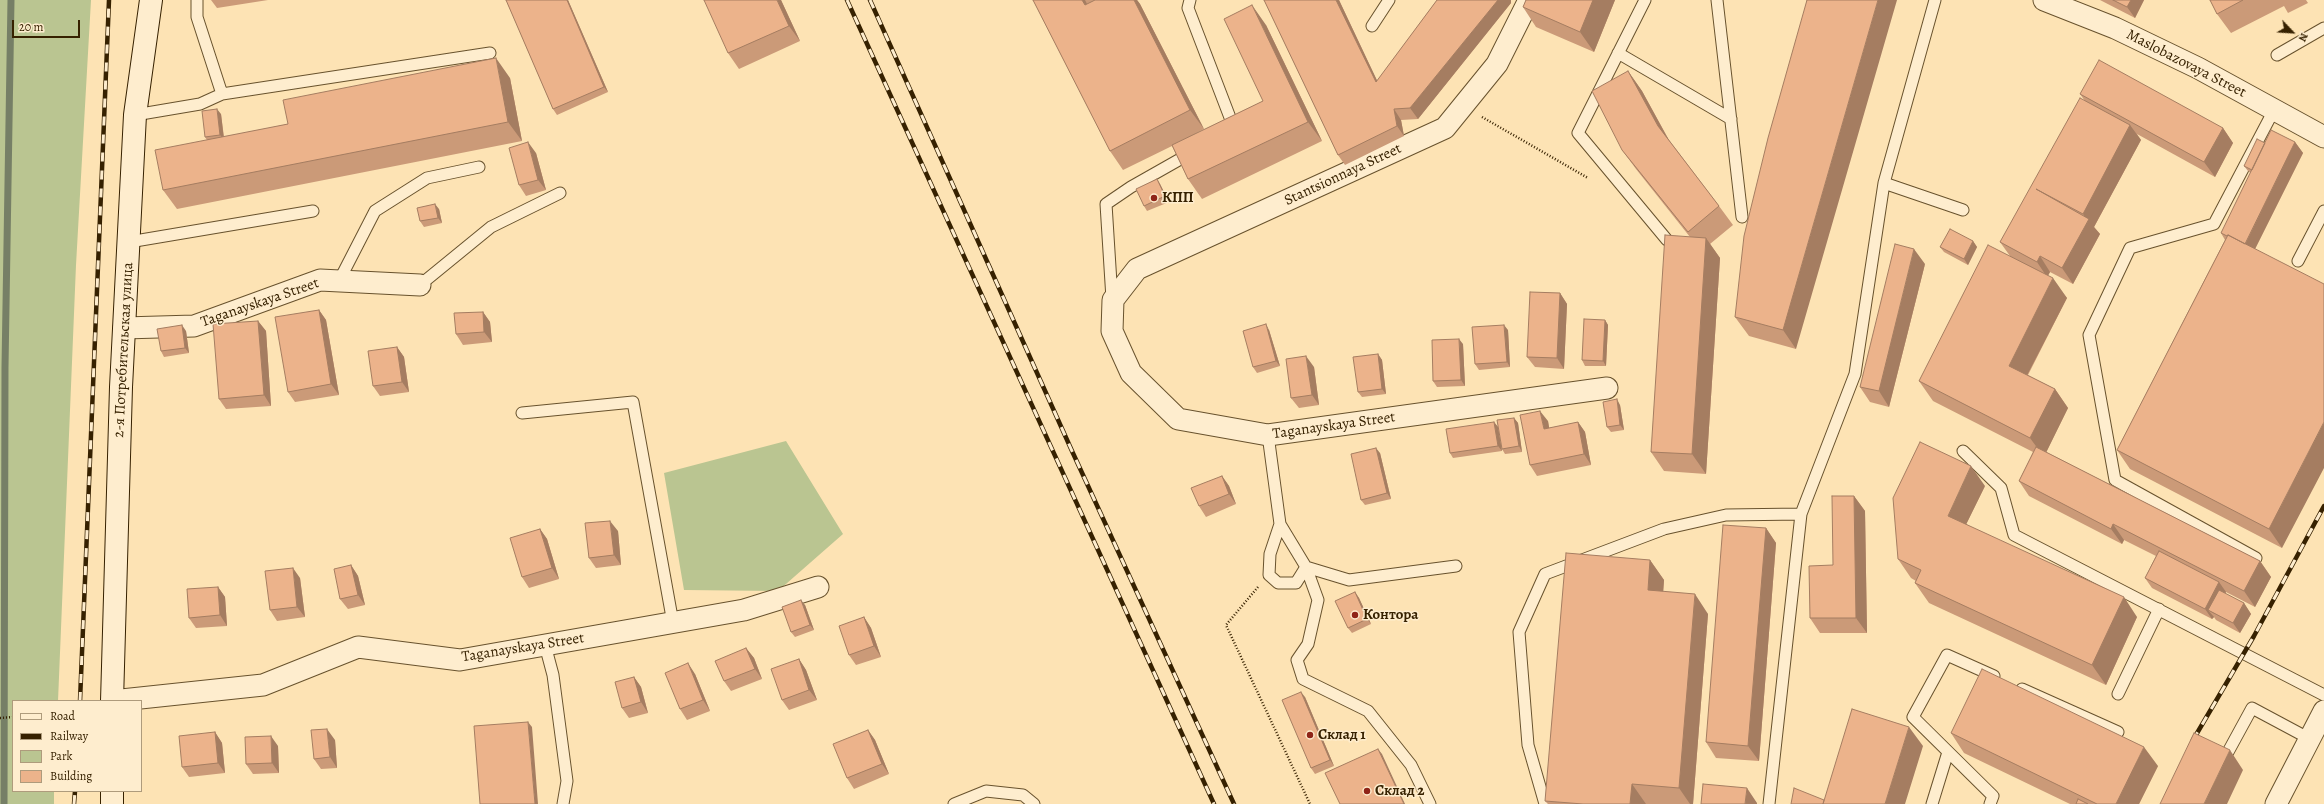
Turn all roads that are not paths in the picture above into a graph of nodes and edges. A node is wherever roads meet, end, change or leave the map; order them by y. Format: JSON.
{"nodes":[{"id":1,"x":151,"y":0,"type":"edge"},
{"id":2,"x":197,"y":0,"type":"edge"},
{"id":3,"x":1190,"y":0,"type":"edge"},
{"id":4,"x":1389,"y":0,"type":"edge"},
{"id":5,"x":1529,"y":0,"type":"edge"},
{"id":6,"x":1645,"y":0,"type":"edge"},
{"id":7,"x":1717,"y":0,"type":"edge"},
{"id":8,"x":1935,"y":0,"type":"edge"},
{"id":9,"x":2044,"y":0,"type":"edge"},
{"id":10,"x":2072,"y":5,"type":"edge"},
{"id":11,"x":1372,"y":26,"type":"dead end"},
{"id":12,"x":2324,"y":28,"type":"edge"},
{"id":13,"x":490,"y":53,"type":"dead end"},
{"id":14,"x":1618,"y":53,"type":"junction"},
{"id":15,"x":2277,"y":55,"type":"dead end"},
{"id":16,"x":222,"y":94,"type":"junction"},
{"id":17,"x":2274,"y":110,"type":"junction"},
{"id":18,"x":135,"y":115,"type":"junction"},
{"id":19,"x":1731,"y":119,"type":"junction"},
{"id":20,"x":1220,"y":136,"type":"edge"},
{"id":21,"x":2324,"y":137,"type":"edge"},
{"id":22,"x":1200,"y":148,"type":"edge"},
{"id":23,"x":479,"y":167,"type":"dead end"},
{"id":24,"x":1884,"y":183,"type":"junction"},
{"id":25,"x":560,"y":193,"type":"dead end"},
{"id":26,"x":313,"y":210,"type":"dead end"},
{"id":27,"x":1963,"y":210,"type":"dead end"},
{"id":28,"x":2324,"y":211,"type":"edge"},
{"id":29,"x":1742,"y":217,"type":"dead end"},
{"id":30,"x":1667,"y":240,"type":"edge"},
{"id":31,"x":129,"y":242,"type":"junction"},
{"id":32,"x":2298,"y":261,"type":"dead end"},
{"id":33,"x":339,"y":281,"type":"junction"},
{"id":34,"x":420,"y":285,"type":"joint"},
{"id":35,"x":1112,"y":300,"type":"junction"},
{"id":36,"x":124,"y":328,"type":"junction"},
{"id":37,"x":1607,"y":388,"type":"dead end"},
{"id":38,"x":522,"y":413,"type":"dead end"},
{"id":39,"x":1268,"y":435,"type":"junction"},
{"id":40,"x":1963,"y":451,"type":"dead end"},
{"id":41,"x":1801,"y":514,"type":"junction"},
{"id":42,"x":1280,"y":524,"type":"junction"},
{"id":43,"x":2256,"y":558,"type":"edge"},
{"id":44,"x":1456,"y":566,"type":"dead end"},
{"id":45,"x":1306,"y":568,"type":"junction"},
{"id":46,"x":818,"y":587,"type":"dead end"},
{"id":47,"x":2159,"y":609,"type":"junction"},
{"id":48,"x":673,"y":623,"type":"junction"},
{"id":49,"x":545,"y":645,"type":"junction"},
{"id":50,"x":2118,"y":694,"type":"dead end"},
{"id":51,"x":2324,"y":695,"type":"edge"},
{"id":52,"x":112,"y":700,"type":"edge"},
{"id":53,"x":121,"y":700,"type":"edge"},
{"id":54,"x":2324,"y":711,"type":"edge"},
{"id":55,"x":2118,"y":732,"type":"dead end"},
{"id":56,"x":2310,"y":739,"type":"junction"},
{"id":57,"x":1948,"y":752,"type":"junction"},
{"id":58,"x":2228,"y":752,"type":"edge"},
{"id":59,"x":112,"y":792,"type":"edge"},
{"id":60,"x":112,"y":804,"type":"edge"},
{"id":61,"x":563,"y":804,"type":"edge"},
{"id":62,"x":954,"y":804,"type":"edge"},
{"id":63,"x":1034,"y":804,"type":"edge"},
{"id":64,"x":1430,"y":804,"type":"edge"},
{"id":65,"x":1545,"y":804,"type":"edge"},
{"id":66,"x":1769,"y":804,"type":"edge"},
{"id":67,"x":1932,"y":804,"type":"edge"},
{"id":68,"x":1990,"y":804,"type":"edge"},
{"id":69,"x":2276,"y":804,"type":"edge"}],
"edges":[{"from":1,"to":18,"type":"street","name":"2-я Потребительская улица"},
{"from":2,"to":16,"type":"lane"},
{"from":3,"to":20,"type":"lane"},
{"from":4,"to":11,"type":"lane"},
{"from":5,"to":35,"type":"street","name":"Stantsionnaya Street"},
{"from":6,"to":14,"type":"lane"},
{"from":7,"to":19,"type":"lane"},
{"from":8,"to":24,"type":"lane"},
{"from":9,"to":10,"type":"street","name":"Maslobazovaya Street"},
{"from":10,"to":17,"type":"street","name":"Maslobazovaya Street"},
{"from":12,"to":15,"type":"lane"},
{"from":13,"to":16,"type":"lane"},
{"from":14,"to":19,"type":"lane"},
{"from":14,"to":30,"type":"lane"},
{"from":16,"to":18,"type":"lane"},
{"from":17,"to":21,"type":"street","name":"Maslobazovaya Street"},
{"from":17,"to":43,"type":"lane"},
{"from":18,"to":31,"type":"street","name":"2-я Потребительская улица"},
{"from":19,"to":29,"type":"lane"},
{"from":22,"to":35,"type":"lane"},
{"from":23,"to":33,"type":"lane"},
{"from":24,"to":27,"type":"lane"},
{"from":24,"to":41,"type":"lane"},
{"from":25,"to":34,"type":"lane"},
{"from":26,"to":31,"type":"lane"},
{"from":28,"to":32,"type":"lane"},
{"from":31,"to":36,"type":"street","name":"2-я Потребительская улица"},
{"from":33,"to":34,"type":"street","name":"Taganayskaya Street"},
{"from":33,"to":36,"type":"street","name":"Taganayskaya Street"},
{"from":35,"to":39,"type":"street","name":"Taganayskaya Street"},
{"from":36,"to":52,"type":"street","name":"2-я Потребительская улица"},
{"from":37,"to":39,"type":"street","name":"Taganayskaya Street"},
{"from":38,"to":48,"type":"lane"},
{"from":39,"to":42,"type":"lane"},
{"from":40,"to":47,"type":"lane"},
{"from":41,"to":65,"type":"lane"},
{"from":41,"to":66,"type":"lane"},
{"from":42,"to":45,"type":"lane"},
{"from":42,"to":45,"type":"lane"},
{"from":44,"to":45,"type":"lane"},
{"from":45,"to":64,"type":"lane"},
{"from":46,"to":48,"type":"street","name":"Taganayskaya Street"},
{"from":47,"to":50,"type":"lane"},
{"from":47,"to":51,"type":"lane"},
{"from":48,"to":49,"type":"street","name":"Taganayskaya Street"},
{"from":49,"to":53,"type":"street","name":"Taganayskaya Street"},
{"from":49,"to":61,"type":"lane"},
{"from":54,"to":56,"type":"street"},
{"from":55,"to":57,"type":"lane"},
{"from":56,"to":58,"type":"lane"},
{"from":56,"to":69,"type":"street"},
{"from":57,"to":67,"type":"lane"},
{"from":57,"to":68,"type":"lane"},
{"from":59,"to":60,"type":"street"},
{"from":62,"to":63,"type":"lane"}]}
